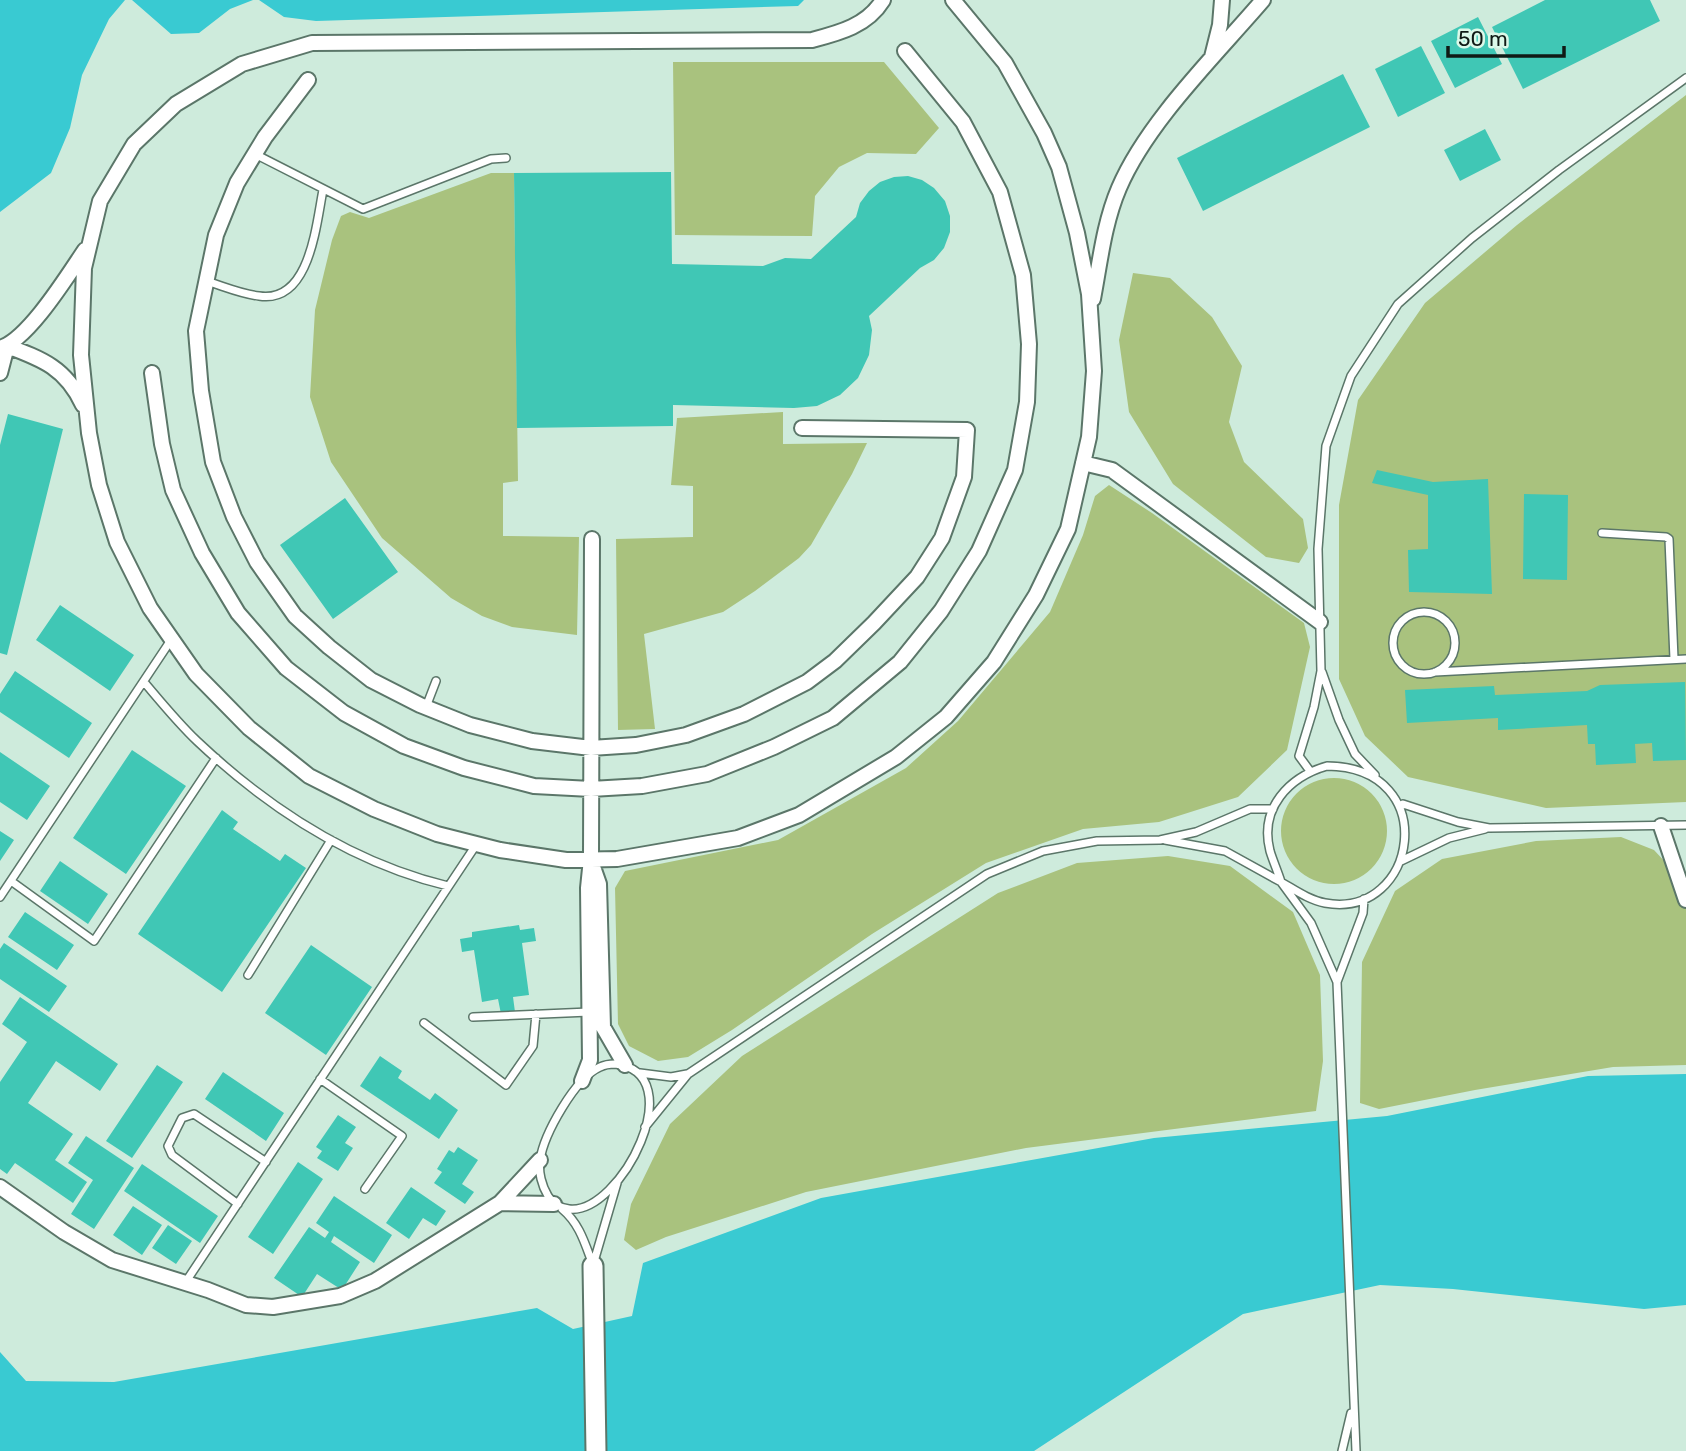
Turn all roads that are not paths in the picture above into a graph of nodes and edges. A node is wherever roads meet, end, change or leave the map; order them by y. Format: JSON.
{"nodes":[{"id":1,"x":883,"y":0,"type":"edge"},
{"id":2,"x":953,"y":0,"type":"edge"},
{"id":3,"x":1222,"y":0,"type":"edge"},
{"id":4,"x":1263,"y":0,"type":"edge"},
{"id":5,"x":905,"y":51,"type":"dead end"},
{"id":6,"x":1211,"y":60,"type":"junction"},
{"id":7,"x":1686,"y":78,"type":"edge"},
{"id":8,"x":308,"y":80,"type":"dead end"},
{"id":9,"x":255,"y":154,"type":"junction"},
{"id":10,"x":506,"y":158,"type":"dead end"},
{"id":11,"x":323,"y":190,"type":"junction"},
{"id":12,"x":90,"y":244,"type":"junction"},
{"id":13,"x":205,"y":281,"type":"junction"},
{"id":14,"x":1090,"y":314,"type":"junction"},
{"id":15,"x":3,"y":347,"type":"edge"},
{"id":16,"x":0,"y":373,"type":"edge"},
{"id":17,"x":152,"y":373,"type":"dead end"},
{"id":18,"x":87,"y":415,"type":"junction"},
{"id":19,"x":802,"y":428,"type":"dead end"},
{"id":20,"x":1083,"y":463,"type":"junction"},
{"id":21,"x":1602,"y":533,"type":"dead end"},
{"id":22,"x":592,"y":539,"type":"dead end"},
{"id":23,"x":1320,"y":622,"type":"junction"},
{"id":24,"x":172,"y":639,"type":"junction"},
{"id":25,"x":1674,"y":659,"type":"junction"},
{"id":26,"x":1686,"y":659,"type":"edge"},
{"id":27,"x":1321,"y":671,"type":"junction"},
{"id":28,"x":1435,"y":672,"type":"junction"},
{"id":29,"x":436,"y":681,"type":"dead end"},
{"id":30,"x":144,"y":682,"type":"junction"},
{"id":31,"x":425,"y":707,"type":"junction"},
{"id":32,"x":591,"y":748,"type":"junction"},
{"id":33,"x":216,"y":758,"type":"junction"},
{"id":34,"x":1310,"y":771,"type":"junction"},
{"id":35,"x":1380,"y":781,"type":"junction"},
{"id":36,"x":591,"y":789,"type":"junction"},
{"id":37,"x":1400,"y":808,"type":"junction"},
{"id":38,"x":1273,"y":809,"type":"junction"},
{"id":39,"x":1686,"y":825,"type":"edge"},
{"id":40,"x":1661,"y":826,"type":"junction"},
{"id":41,"x":1489,"y":828,"type":"junction"},
{"id":42,"x":1160,"y":839,"type":"junction"},
{"id":43,"x":331,"y":840,"type":"junction"},
{"id":44,"x":476,"y":844,"type":"junction"},
{"id":45,"x":591,"y":859,"type":"junction"},
{"id":46,"x":1401,"y":861,"type":"junction"},
{"id":47,"x":11,"y":881,"type":"junction"},
{"id":48,"x":1281,"y":882,"type":"junction"},
{"id":49,"x":448,"y":886,"type":"junction"},
{"id":50,"x":0,"y":897,"type":"edge"},
{"id":51,"x":1364,"y":899,"type":"junction"},
{"id":52,"x":1686,"y":900,"type":"edge"},
{"id":53,"x":248,"y":975,"type":"dead end"},
{"id":54,"x":1337,"y":982,"type":"junction"},
{"id":55,"x":590,"y":1012,"type":"junction"},
{"id":56,"x":536,"y":1014,"type":"junction"},
{"id":57,"x":473,"y":1017,"type":"dead end"},
{"id":58,"x":424,"y":1023,"type":"dead end"},
{"id":59,"x":625,"y":1065,"type":"junction"},
{"id":60,"x":639,"y":1072,"type":"junction"},
{"id":61,"x":688,"y":1074,"type":"junction"},
{"id":62,"x":320,"y":1079,"type":"junction"},
{"id":63,"x":582,"y":1081,"type":"junction"},
{"id":64,"x":645,"y":1127,"type":"junction"},
{"id":65,"x":540,"y":1160,"type":"junction"},
{"id":66,"x":266,"y":1162,"type":"junction"},
{"id":67,"x":618,"y":1180,"type":"junction"},
{"id":68,"x":0,"y":1188,"type":"edge"},
{"id":69,"x":365,"y":1189,"type":"dead end"},
{"id":70,"x":500,"y":1203,"type":"junction"},
{"id":71,"x":238,"y":1204,"type":"junction"},
{"id":72,"x":556,"y":1205,"type":"junction"},
{"id":73,"x":593,"y":1266,"type":"junction"},
{"id":74,"x":185,"y":1283,"type":"junction"},
{"id":75,"x":1353,"y":1405,"type":"junction"},
{"id":76,"x":596,"y":1451,"type":"edge"},
{"id":77,"x":1342,"y":1451,"type":"edge"},
{"id":78,"x":1356,"y":1451,"type":"edge"}],
"edges":[{"from":1,"to":12,"type":"street"},
{"from":2,"to":14,"type":"street"},
{"from":3,"to":6,"type":"street"},
{"from":4,"to":6,"type":"street"},
{"from":5,"to":36,"type":"street"},
{"from":6,"to":14,"type":"street"},
{"from":7,"to":23,"type":"lane"},
{"from":8,"to":9,"type":"street"},
{"from":9,"to":11,"type":"lane"},
{"from":9,"to":13,"type":"street"},
{"from":10,"to":11,"type":"lane"},
{"from":11,"to":13,"type":"lane"},
{"from":12,"to":15,"type":"street"},
{"from":12,"to":18,"type":"street"},
{"from":13,"to":31,"type":"street"},
{"from":14,"to":20,"type":"street"},
{"from":15,"to":16,"type":"street"},
{"from":15,"to":18,"type":"street"},
{"from":17,"to":36,"type":"street"},
{"from":18,"to":24,"type":"street"},
{"from":19,"to":32,"type":"street"},
{"from":20,"to":23,"type":"street"},
{"from":20,"to":45,"type":"street"},
{"from":21,"to":25,"type":"lane"},
{"from":22,"to":32,"type":"street"},
{"from":23,"to":27,"type":"lane"},
{"from":24,"to":30,"type":"lane"},
{"from":24,"to":44,"type":"street"},
{"from":25,"to":26,"type":"lane"},
{"from":25,"to":28,"type":"lane"},
{"from":27,"to":34,"type":"lane"},
{"from":27,"to":35,"type":"lane"},
{"from":28,"to":28,"type":"lane"},
{"from":29,"to":31,"type":"lane"},
{"from":30,"to":33,"type":"lane"},
{"from":30,"to":47,"type":"lane"},
{"from":31,"to":32,"type":"street"},
{"from":32,"to":36,"type":"street"},
{"from":33,"to":43,"type":"lane"},
{"from":33,"to":47,"type":"lane"},
{"from":34,"to":35,"type":"lane"},
{"from":34,"to":38,"type":"lane"},
{"from":35,"to":37,"type":"lane"},
{"from":36,"to":45,"type":"street"},
{"from":37,"to":41,"type":"lane"},
{"from":37,"to":46,"type":"lane"},
{"from":38,"to":42,"type":"lane"},
{"from":38,"to":48,"type":"lane"},
{"from":39,"to":40,"type":"lane"},
{"from":40,"to":41,"type":"lane"},
{"from":40,"to":52,"type":"street"},
{"from":41,"to":46,"type":"lane"},
{"from":42,"to":48,"type":"lane"},
{"from":42,"to":61,"type":"lane"},
{"from":43,"to":49,"type":"lane"},
{"from":43,"to":53,"type":"lane"},
{"from":44,"to":45,"type":"street"},
{"from":44,"to":49,"type":"lane"},
{"from":45,"to":55,"type":"street"},
{"from":45,"to":59,"type":"street"},
{"from":46,"to":51,"type":"lane"},
{"from":47,"to":50,"type":"lane"},
{"from":48,"to":51,"type":"lane"},
{"from":48,"to":54,"type":"lane"},
{"from":49,"to":62,"type":"lane"},
{"from":51,"to":54,"type":"lane"},
{"from":54,"to":75,"type":"lane"},
{"from":55,"to":56,"type":"lane"},
{"from":55,"to":63,"type":"street"},
{"from":56,"to":57,"type":"lane"},
{"from":56,"to":58,"type":"lane"},
{"from":59,"to":60,"type":"lane"},
{"from":59,"to":63,"type":"lane"},
{"from":60,"to":61,"type":"lane"},
{"from":60,"to":64,"type":"lane"},
{"from":61,"to":64,"type":"lane"},
{"from":62,"to":66,"type":"lane"},
{"from":62,"to":69,"type":"lane"},
{"from":63,"to":65,"type":"lane"},
{"from":64,"to":67,"type":"lane"},
{"from":65,"to":70,"type":"street"},
{"from":65,"to":72,"type":"lane"},
{"from":66,"to":71,"type":"lane"},
{"from":66,"to":71,"type":"lane"},
{"from":67,"to":72,"type":"lane"},
{"from":67,"to":73,"type":"lane"},
{"from":68,"to":74,"type":"street"},
{"from":70,"to":72,"type":"street"},
{"from":70,"to":74,"type":"street"},
{"from":71,"to":74,"type":"lane"},
{"from":72,"to":73,"type":"lane"},
{"from":73,"to":76,"type":"street"},
{"from":75,"to":77,"type":"lane"},
{"from":75,"to":78,"type":"lane"}]}
